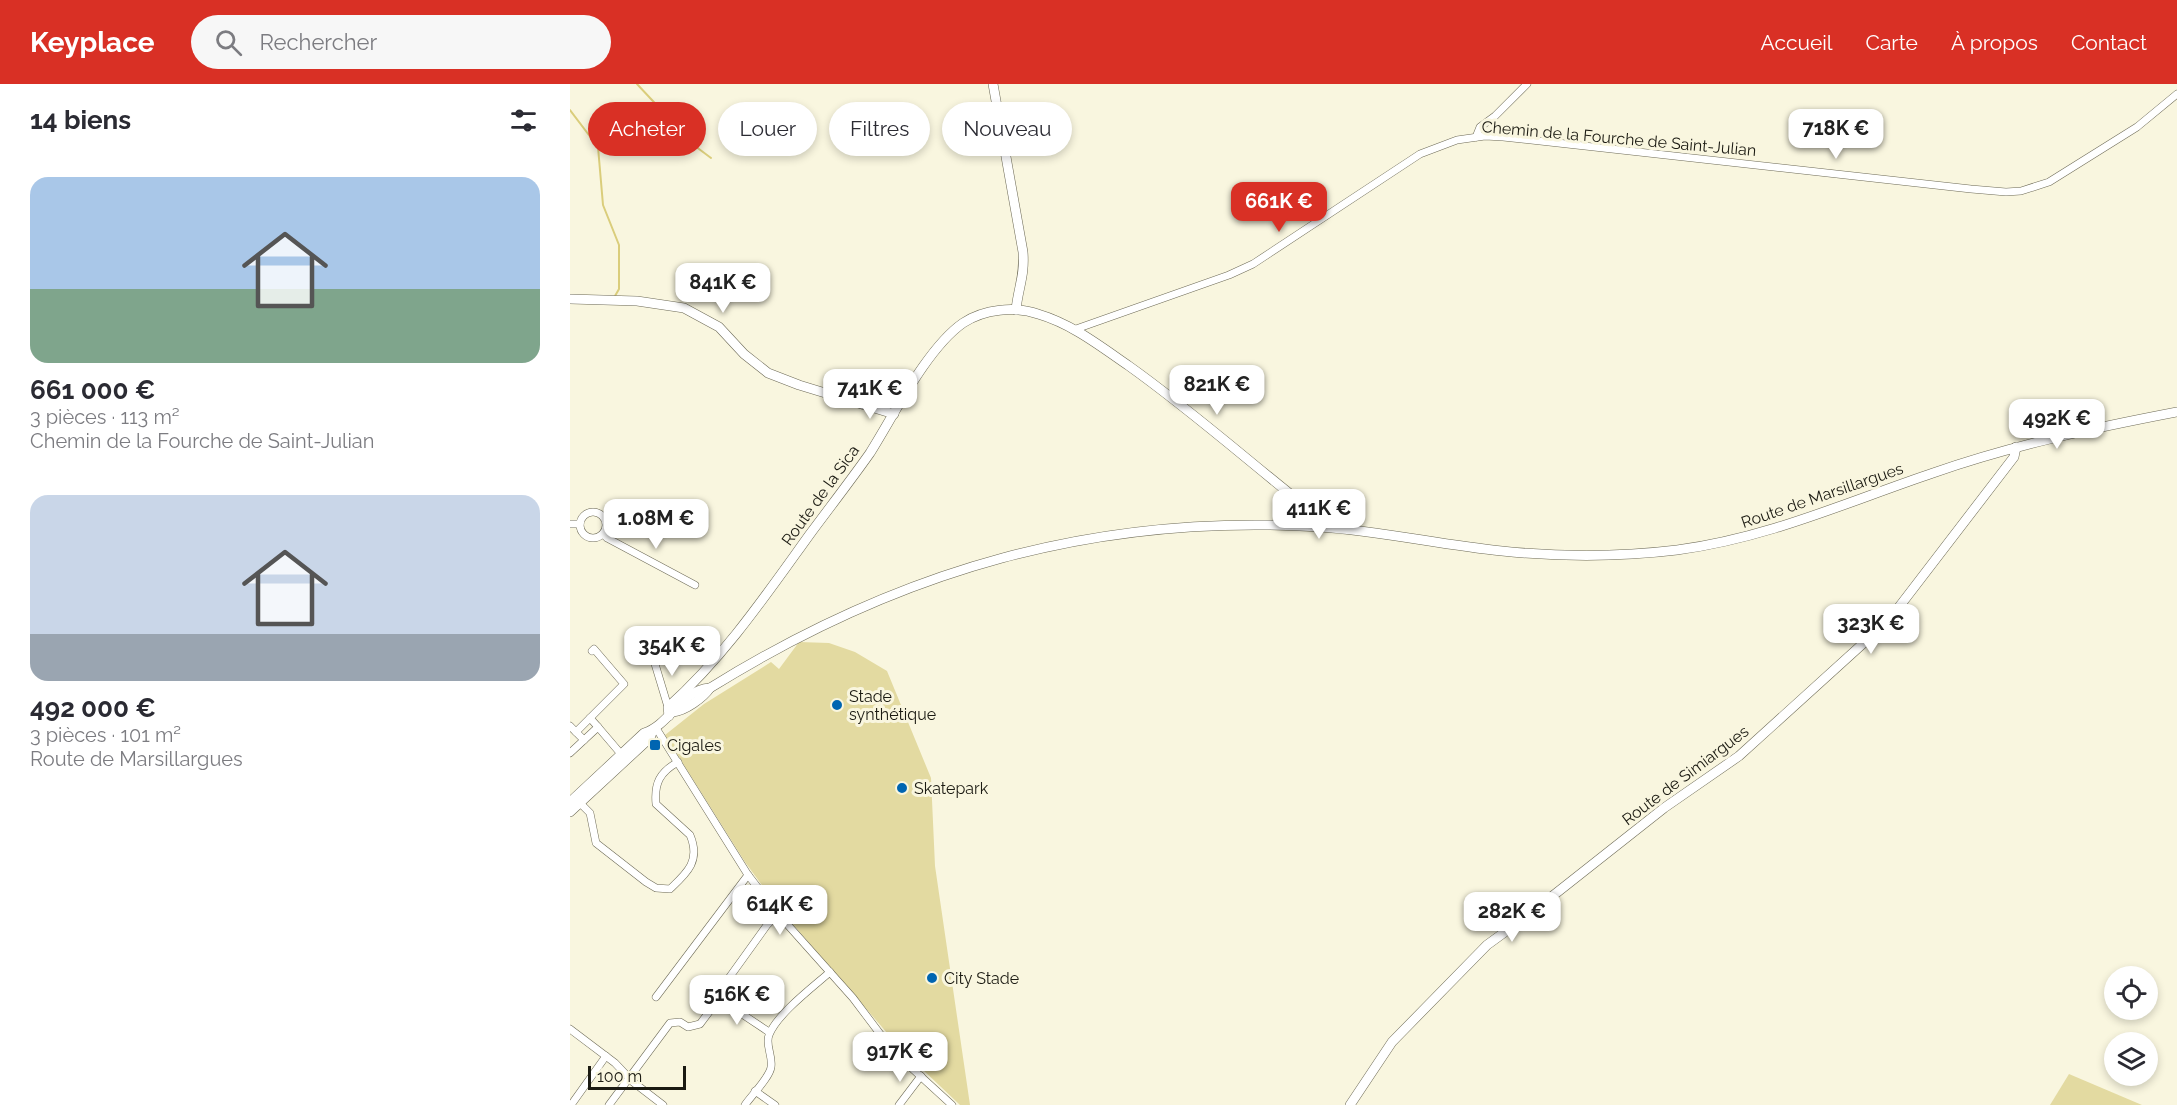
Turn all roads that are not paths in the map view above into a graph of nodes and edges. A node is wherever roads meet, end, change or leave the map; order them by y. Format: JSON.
{"nodes":[{"id":1,"x":993,"y":84,"type":"edge"},
{"id":2,"x":1527,"y":84,"type":"edge"},
{"id":3,"x":2177,"y":94,"type":"edge"},
{"id":4,"x":1476,"y":137,"type":"junction"},
{"id":5,"x":570,"y":299,"type":"edge"},
{"id":6,"x":1016,"y":310,"type":"junction"},
{"id":7,"x":1076,"y":329,"type":"junction"},
{"id":8,"x":919,"y":375,"type":"junction"},
{"id":9,"x":854,"y":401,"type":"junction"},
{"id":10,"x":2177,"y":412,"type":"edge"},
{"id":11,"x":894,"y":414,"type":"junction"},
{"id":12,"x":2016,"y":447,"type":"junction"},
{"id":13,"x":570,"y":524,"type":"edge"},
{"id":14,"x":580,"y":524,"type":"junction"},
{"id":15,"x":1325,"y":527,"type":"junction"},
{"id":16,"x":603,"y":534,"type":"junction"},
{"id":17,"x":695,"y":585,"type":"dead end"},
{"id":18,"x":592,"y":651,"type":"dead end"},
{"id":19,"x":652,"y":654,"type":"dead end"},
{"id":20,"x":670,"y":712,"type":"junction"},
{"id":21,"x":590,"y":718,"type":"junction"},
{"id":22,"x":598,"y":727,"type":"junction"},
{"id":23,"x":573,"y":729,"type":"edge"},
{"id":24,"x":654,"y":729,"type":"junction"},
{"id":25,"x":584,"y":740,"type":"junction"},
{"id":26,"x":570,"y":753,"type":"edge"},
{"id":27,"x":623,"y":757,"type":"junction"},
{"id":28,"x":678,"y":762,"type":"junction"},
{"id":29,"x":575,"y":801,"type":"edge"},
{"id":30,"x":570,"y":812,"type":"edge"},
{"id":31,"x":748,"y":874,"type":"junction"},
{"id":32,"x":778,"y":914,"type":"junction"},
{"id":33,"x":830,"y":972,"type":"junction"},
{"id":34,"x":656,"y":997,"type":"dead end"},
{"id":35,"x":718,"y":998,"type":"junction"},
{"id":36,"x":570,"y":1029,"type":"edge"},
{"id":37,"x":769,"y":1032,"type":"junction"},
{"id":38,"x":606,"y":1056,"type":"junction"},
{"id":39,"x":921,"y":1076,"type":"junction"},
{"id":40,"x":628,"y":1078,"type":"junction"},
{"id":41,"x":756,"y":1091,"type":"junction"},
{"id":42,"x":571,"y":1105,"type":"edge"},
{"id":43,"x":609,"y":1105,"type":"edge"},
{"id":44,"x":663,"y":1105,"type":"edge"},
{"id":45,"x":745,"y":1105,"type":"edge"},
{"id":46,"x":774,"y":1105,"type":"edge"},
{"id":47,"x":899,"y":1105,"type":"edge"},
{"id":48,"x":952,"y":1105,"type":"edge"},
{"id":49,"x":1350,"y":1105,"type":"edge"}],
"edges":[{"from":1,"to":6,"type":"street"},
{"from":2,"to":4,"type":"street"},
{"from":3,"to":4,"type":"street","name":"Chemin de la Fourche de Saint-Julian"},
{"from":4,"to":7,"type":"street","name":"Chemin de la Fourche de Saint-Julian"},
{"from":5,"to":9,"type":"street"},
{"from":6,"to":7,"type":"street","name":"Route de la Sica"},
{"from":6,"to":8,"type":"street","name":"Route de la Sica"},
{"from":7,"to":15,"type":"street","name":"Route de la Sica"},
{"from":8,"to":9,"type":"street"},
{"from":8,"to":11,"type":"street","name":"Route de la Sica"},
{"from":9,"to":11,"type":"street"},
{"from":10,"to":12,"type":"street","name":"Route de Marsillargues"},
{"from":11,"to":20,"type":"street","name":"Route de la Sica"},
{"from":12,"to":15,"type":"street","name":"Route de Marsillargues"},
{"from":12,"to":49,"type":"street","name":"Route de Simiargues"},
{"from":13,"to":14,"type":"street"},
{"from":14,"to":16,"type":"street"},
{"from":14,"to":16,"type":"street"},
{"from":15,"to":20,"type":"street","name":"Route de Marsillargues"},
{"from":16,"to":17,"type":"street"},
{"from":18,"to":21,"type":"street"},
{"from":19,"to":20,"type":"street"},
{"from":20,"to":24,"type":"street","name":"Route de Marsillargues"},
{"from":21,"to":22,"type":"street"},
{"from":21,"to":23,"type":"street"},
{"from":22,"to":25,"type":"street"},
{"from":22,"to":27,"type":"street"},
{"from":23,"to":25,"type":"street"},
{"from":24,"to":27,"type":"street","name":"Route de Marsillargues"},
{"from":24,"to":28,"type":"street"},
{"from":25,"to":26,"type":"street"},
{"from":27,"to":29,"type":"street","name":"Route de Marsillargues"},
{"from":28,"to":29,"type":"street"},
{"from":28,"to":31,"type":"street"},
{"from":29,"to":30,"type":"street","name":"Route de Marsillargues"},
{"from":31,"to":32,"type":"street"},
{"from":31,"to":34,"type":"street"},
{"from":32,"to":33,"type":"street"},
{"from":32,"to":35,"type":"street"},
{"from":33,"to":37,"type":"street"},
{"from":33,"to":39,"type":"street"},
{"from":35,"to":37,"type":"street"},
{"from":35,"to":40,"type":"street"},
{"from":36,"to":38,"type":"street"},
{"from":37,"to":41,"type":"street"},
{"from":38,"to":40,"type":"street"},
{"from":38,"to":42,"type":"street"},
{"from":39,"to":47,"type":"street"},
{"from":39,"to":48,"type":"street"},
{"from":40,"to":43,"type":"street"},
{"from":40,"to":44,"type":"street"},
{"from":41,"to":45,"type":"street"},
{"from":41,"to":46,"type":"street"}]}
